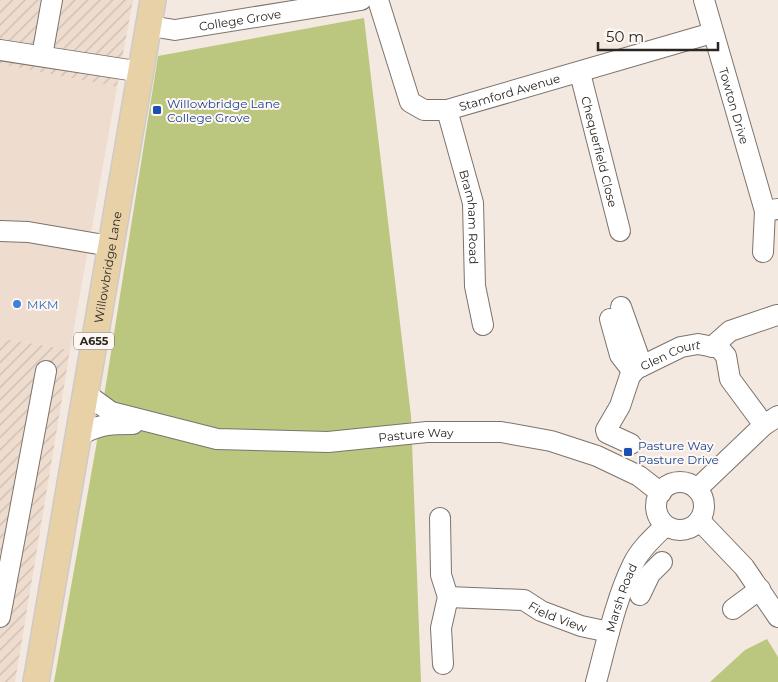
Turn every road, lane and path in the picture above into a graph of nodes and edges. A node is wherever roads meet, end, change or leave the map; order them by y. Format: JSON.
{"nodes":[{"id":1,"x":52,"y":0,"type":"edge"},
{"id":2,"x":154,"y":0,"type":"edge"},
{"id":3,"x":361,"y":0,"type":"edge"},
{"id":4,"x":378,"y":0,"type":"edge"},
{"id":5,"x":704,"y":0,"type":"edge"},
{"id":6,"x":150,"y":26,"type":"junction"},
{"id":7,"x":712,"y":33,"type":"junction"},
{"id":8,"x":0,"y":50,"type":"edge"},
{"id":9,"x":42,"y":56,"type":"junction"},
{"id":10,"x":142,"y":72,"type":"junction"},
{"id":11,"x":580,"y":72,"type":"junction"},
{"id":12,"x":447,"y":110,"type":"junction"},
{"id":13,"x":771,"y":210,"type":"edge"},
{"id":14,"x":0,"y":231,"type":"edge"},
{"id":15,"x":620,"y":233,"type":"dead end"},
{"id":16,"x":110,"y":246,"type":"junction"},
{"id":17,"x":763,"y":252,"type":"dead end"},
{"id":18,"x":777,"y":315,"type":"edge"},
{"id":19,"x":484,"y":327,"type":"dead end"},
{"id":20,"x":712,"y":347,"type":"junction"},
{"id":21,"x":638,"y":369,"type":"junction"},
{"id":22,"x":46,"y":371,"type":"dead end"},
{"id":23,"x":85,"y":393,"type":"junction"},
{"id":24,"x":771,"y":421,"type":"edge"},
{"id":25,"x":160,"y":425,"type":"junction"},
{"id":26,"x":77,"y":437,"type":"junction"},
{"id":27,"x":631,"y":444,"type":"dead end"},
{"id":28,"x":697,"y":489,"type":"junction"},
{"id":29,"x":660,"y":493,"type":"junction"},
{"id":30,"x":440,"y":518,"type":"dead end"},
{"id":31,"x":700,"y":521,"type":"junction"},
{"id":32,"x":665,"y":526,"type":"junction"},
{"id":33,"x":633,"y":563,"type":"junction"},
{"id":34,"x":760,"y":589,"type":"junction"},
{"id":35,"x":640,"y":595,"type":"dead end"},
{"id":36,"x":448,"y":597,"type":"junction"},
{"id":37,"x":735,"y":601,"type":"dead end"},
{"id":38,"x":0,"y":617,"type":"edge"},
{"id":39,"x":778,"y":617,"type":"edge"},
{"id":40,"x":609,"y":632,"type":"junction"},
{"id":41,"x":444,"y":664,"type":"dead end"},
{"id":42,"x":36,"y":682,"type":"edge"},
{"id":43,"x":596,"y":682,"type":"edge"}],
"edges":[{"from":1,"to":9,"type":"street"},
{"from":2,"to":6,"type":"main road","name":"Willowbridge Lane","number":"A655"},
{"from":3,"to":6,"type":"street","name":"College Grove"},
{"from":4,"to":12,"type":"street","name":"Stamford Avenue"},
{"from":5,"to":7,"type":"street","name":"Towton Drive"},
{"from":6,"to":10,"type":"main road","name":"Willowbridge Lane","number":"A655"},
{"from":7,"to":11,"type":"street","name":"Stamford Avenue"},
{"from":7,"to":13,"type":"street","name":"Towton Drive"},
{"from":8,"to":9,"type":"street"},
{"from":9,"to":10,"type":"street"},
{"from":10,"to":16,"type":"main road","name":"Willowbridge Lane","number":"A655"},
{"from":11,"to":12,"type":"street","name":"Stamford Avenue"},
{"from":11,"to":15,"type":"street","name":"Chequerfield Close"},
{"from":12,"to":19,"type":"street","name":"Bramham Road"},
{"from":13,"to":17,"type":"street","name":"Towton Drive"},
{"from":14,"to":16,"type":"street"},
{"from":16,"to":23,"type":"main road","name":"Willowbridge Lane","number":"A655"},
{"from":18,"to":20,"type":"street","name":"Glen Court"},
{"from":20,"to":21,"type":"street","name":"Glen Court"},
{"from":20,"to":24,"type":"street","name":"Glen Court"},
{"from":21,"to":21,"type":"street","name":"Glen Court"},
{"from":21,"to":27,"type":"street","name":"Glen Court"},
{"from":22,"to":38,"type":"street"},
{"from":23,"to":25,"type":"street","name":"Pasture Way"},
{"from":23,"to":26,"type":"main road","name":"Willowbridge Lane","number":"A655"},
{"from":24,"to":28,"type":"street"},
{"from":25,"to":26,"type":"street","name":"Pasture Way"},
{"from":25,"to":29,"type":"street","name":"Pasture Way"},
{"from":26,"to":42,"type":"main road","name":"Willowbridge Lane","number":"A655"},
{"from":28,"to":29,"type":"street"},
{"from":28,"to":31,"type":"street"},
{"from":29,"to":32,"type":"street"},
{"from":30,"to":36,"type":"street"},
{"from":31,"to":32,"type":"street"},
{"from":31,"to":34,"type":"street"},
{"from":32,"to":33,"type":"street","name":"Marsh Road"},
{"from":33,"to":35,"type":"street"},
{"from":33,"to":40,"type":"street","name":"Marsh Road"},
{"from":34,"to":37,"type":"street"},
{"from":34,"to":39,"type":"street"},
{"from":36,"to":40,"type":"street","name":"Field View"},
{"from":36,"to":41,"type":"street"},
{"from":40,"to":43,"type":"street","name":"Marsh Road"}]}
